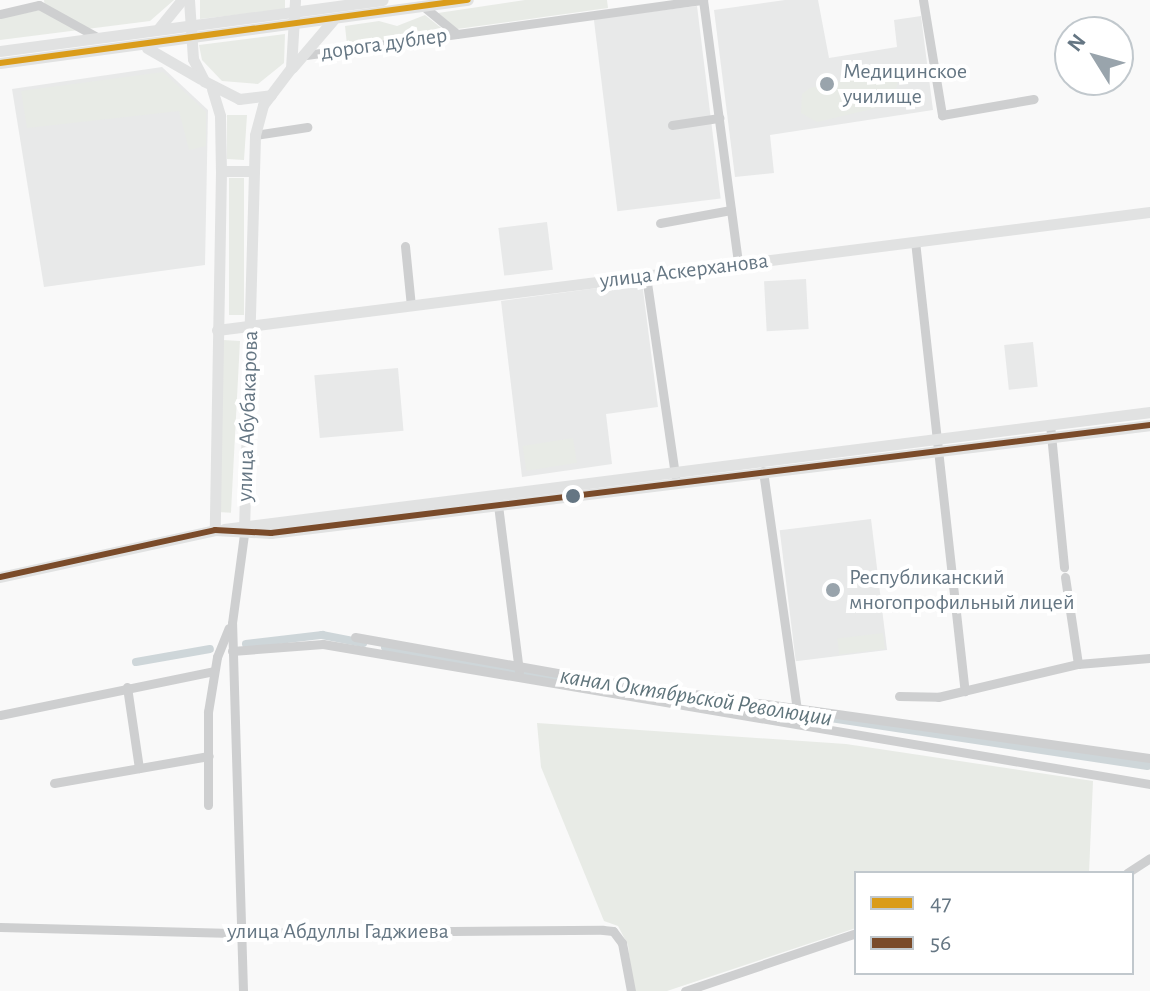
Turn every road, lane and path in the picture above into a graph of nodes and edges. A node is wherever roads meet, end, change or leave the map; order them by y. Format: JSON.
{"nodes":[{"id":1,"x":182,"y":0,"type":"edge"},
{"id":2,"x":189,"y":0,"type":"edge"},
{"id":3,"x":295,"y":0,"type":"edge"},
{"id":4,"x":315,"y":0,"type":"edge"},
{"id":5,"x":383,"y":0,"type":"edge"},
{"id":6,"x":468,"y":0,"type":"edge"},
{"id":7,"x":703,"y":0,"type":"edge"},
{"id":8,"x":923,"y":0,"type":"edge"},
{"id":9,"x":423,"y":6,"type":"junction"},
{"id":10,"x":327,"y":8,"type":"junction"},
{"id":11,"x":0,"y":14,"type":"edge"},
{"id":12,"x":296,"y":19,"type":"junction"},
{"id":13,"x":333,"y":20,"type":"junction"},
{"id":14,"x":190,"y":25,"type":"junction"},
{"id":15,"x":159,"y":28,"type":"junction"},
{"id":16,"x":460,"y":34,"type":"junction"},
{"id":17,"x":97,"y":37,"type":"junction"},
{"id":18,"x":190,"y":40,"type":"junction"},
{"id":19,"x":139,"y":46,"type":"junction"},
{"id":20,"x":0,"y":51,"type":"edge"},
{"id":21,"x":306,"y":55,"type":"junction"},
{"id":22,"x":0,"y":63,"type":"edge"},
{"id":23,"x":291,"y":68,"type":"junction"},
{"id":24,"x":208,"y":85,"type":"junction"},
{"id":25,"x":271,"y":95,"type":"junction"},
{"id":26,"x":1034,"y":99,"type":"dead end"},
{"id":27,"x":719,"y":118,"type":"junction"},
{"id":28,"x":672,"y":125,"type":"dead end"},
{"id":29,"x":307,"y":127,"type":"dead end"},
{"id":30,"x":255,"y":135,"type":"junction"},
{"id":31,"x":221,"y":171,"type":"junction"},
{"id":32,"x":253,"y":171,"type":"junction"},
{"id":33,"x":731,"y":210,"type":"junction"},
{"id":34,"x":1150,"y":212,"type":"edge"},
{"id":35,"x":660,"y":223,"type":"dead end"},
{"id":36,"x":915,"y":241,"type":"junction"},
{"id":37,"x":405,"y":246,"type":"dead end"},
{"id":38,"x":738,"y":264,"type":"junction"},
{"id":39,"x":646,"y":276,"type":"junction"},
{"id":40,"x":411,"y":306,"type":"junction"},
{"id":41,"x":251,"y":326,"type":"junction"},
{"id":42,"x":217,"y":330,"type":"junction"},
{"id":43,"x":1150,"y":412,"type":"edge"},
{"id":44,"x":1050,"y":424,"type":"junction"},
{"id":45,"x":1144,"y":426,"type":"edge"},
{"id":46,"x":940,"y":437,"type":"junction"},
{"id":47,"x":1051,"y":438,"type":"junction"},
{"id":48,"x":941,"y":452,"type":"junction"},
{"id":49,"x":763,"y":471,"type":"junction"},
{"id":50,"x":676,"y":478,"type":"junction"},
{"id":51,"x":498,"y":505,"type":"junction"},
{"id":52,"x":215,"y":530,"type":"junction"},
{"id":53,"x":244,"y":530,"type":"junction"},
{"id":54,"x":0,"y":577,"type":"edge"},
{"id":55,"x":232,"y":623,"type":"junction"},
{"id":56,"x":355,"y":637,"type":"dead end"},
{"id":57,"x":232,"y":651,"type":"junction"},
{"id":58,"x":1150,"y":658,"type":"edge"},
{"id":59,"x":1078,"y":664,"type":"junction"},
{"id":60,"x":519,"y":666,"type":"junction"},
{"id":61,"x":214,"y":671,"type":"junction"},
{"id":62,"x":519,"y":680,"type":"junction"},
{"id":63,"x":127,"y":687,"type":"junction"},
{"id":64,"x":965,"y":691,"type":"junction"},
{"id":65,"x":899,"y":696,"type":"dead end"},
{"id":66,"x":781,"y":707,"type":"junction"},
{"id":67,"x":797,"y":710,"type":"junction"},
{"id":68,"x":0,"y":715,"type":"edge"},
{"id":69,"x":779,"y":722,"type":"junction"},
{"id":70,"x":209,"y":756,"type":"junction"},
{"id":71,"x":1150,"y":758,"type":"edge"},
{"id":72,"x":139,"y":768,"type":"junction"},
{"id":73,"x":54,"y":783,"type":"dead end"},
{"id":74,"x":1150,"y":784,"type":"edge"},
{"id":75,"x":208,"y":805,"type":"dead end"},
{"id":76,"x":1150,"y":858,"type":"edge"},
{"id":77,"x":1130,"y":871,"type":"edge"},
{"id":78,"x":0,"y":927,"type":"edge"},
{"id":79,"x":239,"y":932,"type":"junction"},
{"id":80,"x":854,"y":934,"type":"edge"},
{"id":81,"x":243,"y":991,"type":"edge"},
{"id":82,"x":631,"y":991,"type":"edge"},
{"id":83,"x":685,"y":991,"type":"edge"}],
"edges":[{"from":1,"to":15,"type":"main road"},
{"from":2,"to":14,"type":"main road","name":"улица Абубакарова"},
{"from":3,"to":12,"type":"main road","name":"улица Абубакарова"},
{"from":4,"to":10,"type":"main road"},
{"from":5,"to":10,"type":"main road"},
{"from":6,"to":9,"type":"main road"},
{"from":7,"to":16,"type":"street","name":"дорога дублер"},
{"from":7,"to":27,"type":"street"},
{"from":8,"to":26,"type":"street"},
{"from":9,"to":13,"type":"main road"},
{"from":9,"to":16,"type":"street"},
{"from":10,"to":12,"type":"main road"},
{"from":11,"to":17,"type":"street"},
{"from":12,"to":13,"type":"main road"},
{"from":12,"to":14,"type":"main road"},
{"from":12,"to":18,"type":"main road"},
{"from":12,"to":23,"type":"main road","name":"улица Абубакарова"},
{"from":13,"to":21,"type":"main road"},
{"from":14,"to":15,"type":"main road"},
{"from":14,"to":18,"type":"main road","name":"улица Абубакарова"},
{"from":15,"to":17,"type":"main road"},
{"from":16,"to":21,"type":"street","name":"дорога дублер"},
{"from":17,"to":20,"type":"main road"},
{"from":18,"to":19,"type":"main road"},
{"from":18,"to":24,"type":"main road","name":"улица Абубакарова"},
{"from":19,"to":22,"type":"main road"},
{"from":19,"to":24,"type":"main road"},
{"from":21,"to":23,"type":"main road"},
{"from":23,"to":25,"type":"main road","name":"улица Абубакарова"},
{"from":24,"to":25,"type":"main road"},
{"from":24,"to":31,"type":"main road","name":"улица Абубакарова"},
{"from":25,"to":30,"type":"main road","name":"улица Абубакарова"},
{"from":27,"to":28,"type":"street"},
{"from":27,"to":33,"type":"street"},
{"from":29,"to":30,"type":"street"},
{"from":30,"to":32,"type":"main road","name":"улица Абубакарова"},
{"from":31,"to":32,"type":"main road"},
{"from":31,"to":42,"type":"main road","name":"улица Абубакарова"},
{"from":32,"to":41,"type":"main road","name":"улица Абубакарова"},
{"from":33,"to":35,"type":"street"},
{"from":33,"to":38,"type":"street"},
{"from":34,"to":36,"type":"main road","name":"улица Аскерханова"},
{"from":36,"to":38,"type":"main road","name":"улица Аскерханова"},
{"from":36,"to":46,"type":"street"},
{"from":37,"to":40,"type":"street"},
{"from":38,"to":39,"type":"main road","name":"улица Аскерханова"},
{"from":39,"to":40,"type":"main road","name":"улица Аскерханова"},
{"from":39,"to":50,"type":"street"},
{"from":40,"to":41,"type":"main road","name":"улица Аскерханова"},
{"from":41,"to":42,"type":"main road","name":"улица Аскерханова"},
{"from":41,"to":53,"type":"main road","name":"улица Абубакарова"},
{"from":42,"to":52,"type":"main road","name":"улица Абубакарова"},
{"from":43,"to":44,"type":"main road"},
{"from":44,"to":46,"type":"main road"},
{"from":44,"to":47,"type":"street"},
{"from":45,"to":47,"type":"main road"},
{"from":46,"to":48,"type":"street"},
{"from":46,"to":50,"type":"main road"},
{"from":47,"to":48,"type":"main road"},
{"from":47,"to":59,"type":"street"},
{"from":48,"to":49,"type":"main road"},
{"from":48,"to":64,"type":"street"},
{"from":49,"to":50,"type":"main road"},
{"from":49,"to":67,"type":"street"},
{"from":50,"to":51,"type":"main road"},
{"from":50,"to":53,"type":"main road"},
{"from":51,"to":53,"type":"main road"},
{"from":51,"to":60,"type":"street"},
{"from":52,"to":53,"type":"main road"},
{"from":52,"to":54,"type":"main road"},
{"from":53,"to":55,"type":"street","name":"улица Абубакарова"},
{"from":55,"to":57,"type":"street","name":"улица Абубакарова"},
{"from":55,"to":61,"type":"street"},
{"from":56,"to":60,"type":"street"},
{"from":57,"to":62,"type":"street"},
{"from":57,"to":79,"type":"street","name":"улица Абубакарова"},
{"from":58,"to":59,"type":"street"},
{"from":59,"to":64,"type":"street"},
{"from":60,"to":62,"type":"street"},
{"from":60,"to":66,"type":"street"},
{"from":61,"to":63,"type":"street"},
{"from":61,"to":70,"type":"street"},
{"from":62,"to":69,"type":"street"},
{"from":63,"to":68,"type":"street"},
{"from":63,"to":72,"type":"street"},
{"from":64,"to":65,"type":"street"},
{"from":66,"to":67,"type":"street"},
{"from":66,"to":69,"type":"street"},
{"from":67,"to":71,"type":"street"},
{"from":69,"to":74,"type":"street"},
{"from":70,"to":72,"type":"street"},
{"from":70,"to":75,"type":"street"},
{"from":72,"to":73,"type":"street"},
{"from":76,"to":77,"type":"street"},
{"from":78,"to":79,"type":"street","name":"улица Абдуллы Гаджиева"},
{"from":79,"to":81,"type":"street","name":"улица Абубакарова"},
{"from":79,"to":82,"type":"street","name":"улица Абдуллы Гаджиева"},
{"from":80,"to":83,"type":"street"}]}
